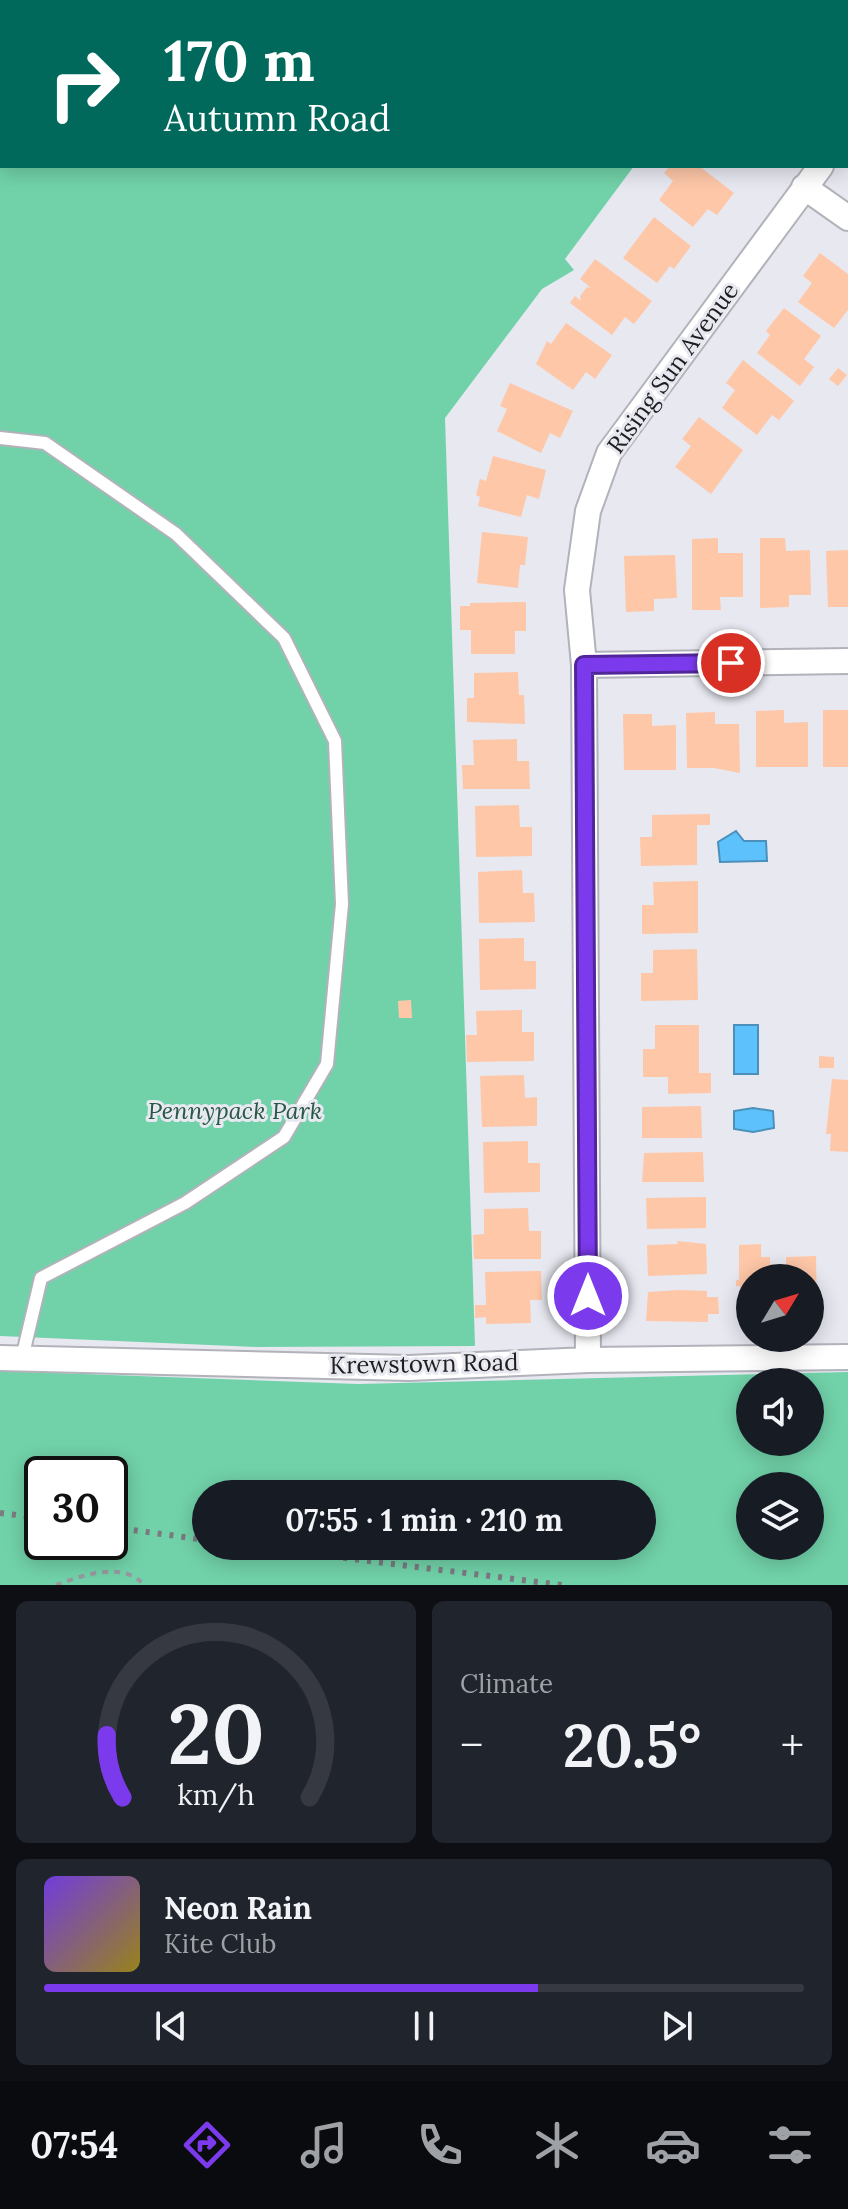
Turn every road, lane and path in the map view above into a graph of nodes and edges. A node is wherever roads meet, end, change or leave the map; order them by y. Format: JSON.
{"nodes":[{"id":1,"x":819,"y":168,"type":"edge"},
{"id":2,"x":804,"y":187,"type":"junction"},
{"id":3,"x":848,"y":218,"type":"edge"},
{"id":4,"x":0,"y":438,"type":"edge"},
{"id":5,"x":848,"y":661,"type":"edge"},
{"id":6,"x":584,"y":665,"type":"junction"},
{"id":7,"x":848,"y":1357,"type":"edge"},
{"id":8,"x":11,"y":1358,"type":"edge"},
{"id":9,"x":588,"y":1360,"type":"junction"},
{"id":10,"x":56,"y":1585,"type":"edge"},
{"id":11,"x":144,"y":1585,"type":"edge"}],
"edges":[{"from":1,"to":2,"type":"street","name":"Rising Sun Avenue"},
{"from":2,"to":3,"type":"street"},
{"from":2,"to":6,"type":"street","name":"Rising Sun Avenue"},
{"from":4,"to":8,"type":"lane"},
{"from":5,"to":6,"type":"street"},
{"from":6,"to":9,"type":"street","name":"Rising Sun Avenue"},
{"from":7,"to":9,"type":"street","name":"Krewstown Road"},
{"from":8,"to":9,"type":"street","name":"Krewstown Road"},
{"from":10,"to":11,"type":"path"}]}
